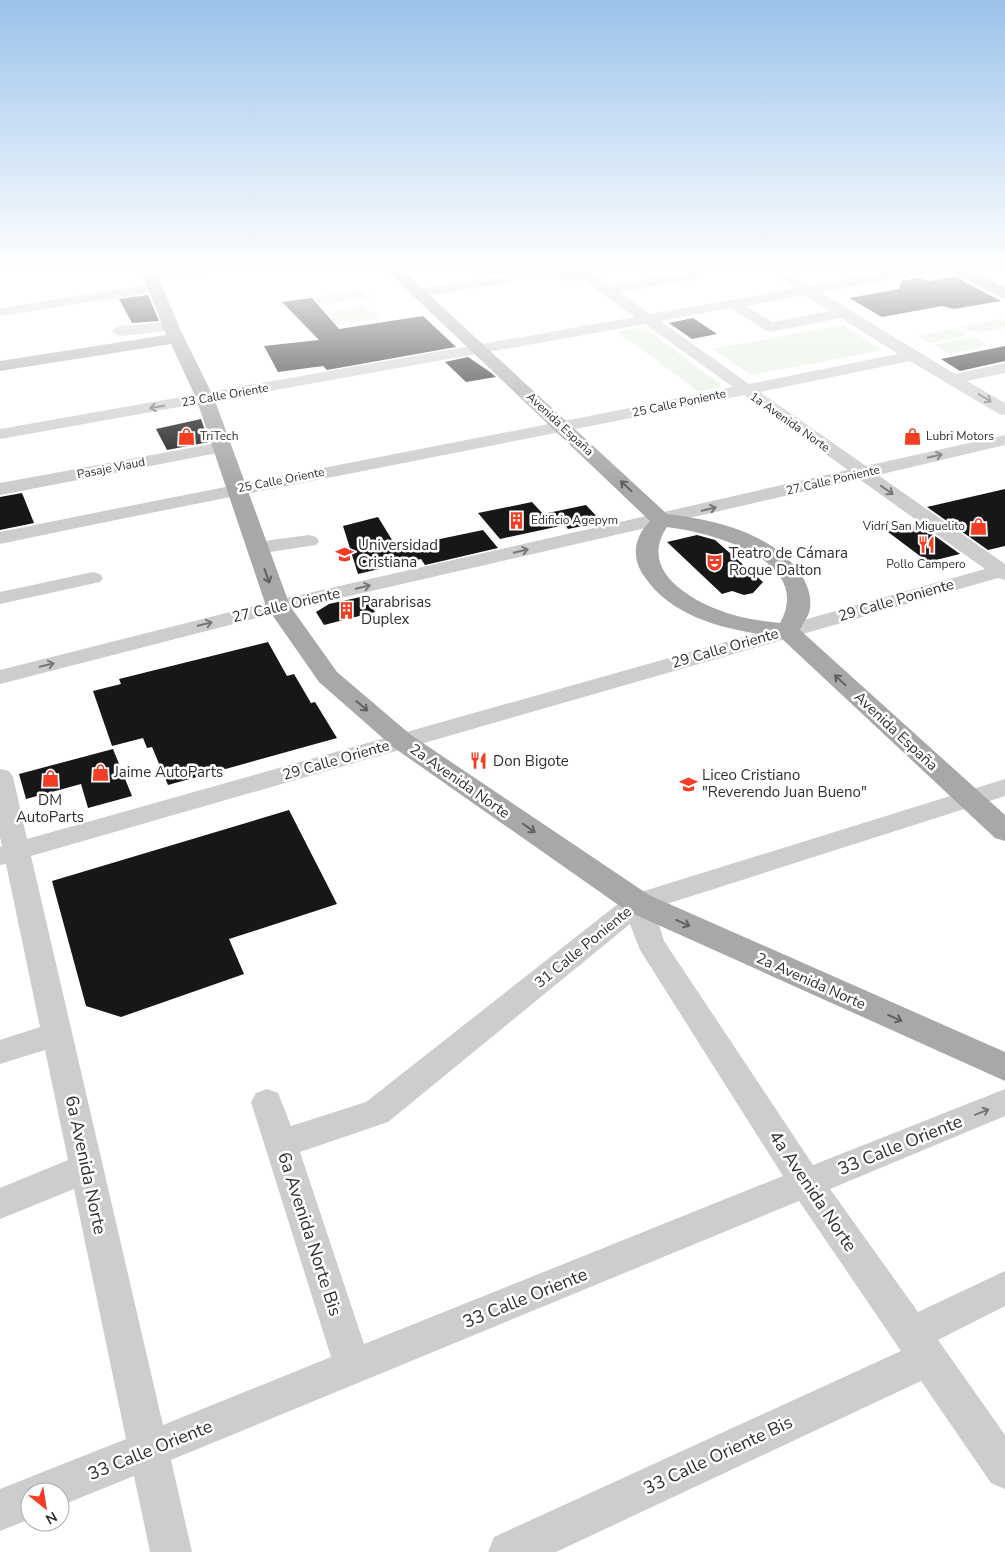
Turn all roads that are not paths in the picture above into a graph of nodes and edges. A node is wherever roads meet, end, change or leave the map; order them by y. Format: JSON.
{"nodes":[{"id":1,"x":131,"y":340,"type":"edge"},
{"id":2,"x":178,"y":340,"type":"edge"},
{"id":3,"x":469,"y":340,"type":"edge"},
{"id":4,"x":534,"y":340,"type":"edge"},
{"id":5,"x":677,"y":340,"type":"edge"},
{"id":6,"x":887,"y":340,"type":"edge"},
{"id":7,"x":480,"y":350,"type":"junction"},
{"id":8,"x":912,"y":356,"type":"junction"},
{"id":9,"x":0,"y":366,"type":"edge"},
{"id":10,"x":1005,"y":368,"type":"edge"},
{"id":11,"x":954,"y":379,"type":"junction"},
{"id":12,"x":744,"y":389,"type":"junction"},
{"id":13,"x":205,"y":398,"type":"junction"},
{"id":14,"x":1005,"y":410,"type":"edge"},
{"id":15,"x":563,"y":427,"type":"junction"},
{"id":16,"x":0,"y":434,"type":"edge"},
{"id":17,"x":1005,"y":440,"type":"edge"},
{"id":18,"x":222,"y":447,"type":"junction"},
{"id":19,"x":862,"y":473,"type":"junction"},
{"id":20,"x":0,"y":489,"type":"edge"},
{"id":21,"x":236,"y":489,"type":"junction"},
{"id":22,"x":661,"y":520,"type":"junction"},
{"id":23,"x":0,"y":538,"type":"edge"},
{"id":24,"x":309,"y":541,"type":"dead end"},
{"id":25,"x":257,"y":548,"type":"junction"},
{"id":26,"x":1004,"y":572,"type":"edge"},
{"id":27,"x":93,"y":578,"type":"dead end"},
{"id":28,"x":0,"y":598,"type":"edge"},
{"id":29,"x":278,"y":606,"type":"junction"},
{"id":30,"x":787,"y":631,"type":"junction"},
{"id":31,"x":0,"y":677,"type":"edge"},
{"id":32,"x":402,"y":741,"type":"junction"},
{"id":33,"x":0,"y":777,"type":"edge"},
{"id":34,"x":1005,"y":787,"type":"edge"},
{"id":35,"x":969,"y":799,"type":"junction"},
{"id":36,"x":1005,"y":831,"type":"edge"},
{"id":37,"x":8,"y":854,"type":"edge"},
{"id":38,"x":638,"y":903,"type":"junction"},
{"id":39,"x":57,"y":1034,"type":"junction"},
{"id":40,"x":0,"y":1052,"type":"edge"},
{"id":41,"x":1005,"y":1067,"type":"edge"},
{"id":42,"x":266,"y":1102,"type":"dead end"},
{"id":43,"x":1005,"y":1102,"type":"edge"},
{"id":44,"x":280,"y":1144,"type":"junction"},
{"id":45,"x":86,"y":1168,"type":"junction"},
{"id":46,"x":807,"y":1184,"type":"junction"},
{"id":47,"x":0,"y":1204,"type":"edge"},
{"id":48,"x":1005,"y":1288,"type":"edge"},
{"id":49,"x":919,"y":1346,"type":"junction"},
{"id":50,"x":354,"y":1367,"type":"junction"},
{"id":51,"x":149,"y":1450,"type":"junction"},
{"id":52,"x":1005,"y":1469,"type":"edge"},
{"id":53,"x":70,"y":1482,"type":"edge"},
{"id":54,"x":20,"y":1502,"type":"edge"},
{"id":55,"x":0,"y":1510,"type":"edge"},
{"id":56,"x":171,"y":1552,"type":"edge"},
{"id":57,"x":509,"y":1552,"type":"edge"}],
"edges":[{"from":1,"to":9,"type":"main road"},
{"from":2,"to":13,"type":"main road","name":"2a Avenida Norte"},
{"from":3,"to":7,"type":"main road","name":"Avenida España"},
{"from":4,"to":7,"type":"street","name":"23 Calle Oriente"},
{"from":5,"to":12,"type":"street","name":"1a Avenida Norte"},
{"from":6,"to":8,"type":"street"},
{"from":7,"to":13,"type":"street","name":"23 Calle Oriente"},
{"from":7,"to":15,"type":"main road","name":"Avenida España"},
{"from":8,"to":11,"type":"street"},
{"from":8,"to":12,"type":"street","name":"25 Calle Poniente"},
{"from":10,"to":11,"type":"street"},
{"from":11,"to":14,"type":"street","one_way":true},
{"from":12,"to":15,"type":"street","name":"25 Calle Poniente"},
{"from":12,"to":19,"type":"street","name":"1a Avenida Norte"},
{"from":13,"to":16,"type":"street","name":"23 Calle Oriente","one_way":true},
{"from":13,"to":18,"type":"main road","name":"2a Avenida Norte"},
{"from":15,"to":21,"type":"street","name":"25 Calle Oriente"},
{"from":22,"to":15,"type":"main road","name":"Avenida España","one_way":true},
{"from":19,"to":17,"type":"street","name":"27 Calle Poniente","one_way":true},
{"from":18,"to":20,"type":"street","name":"Pasaje Viaud"},
{"from":18,"to":21,"type":"main road","name":"2a Avenida Norte"},
{"from":22,"to":19,"type":"street","name":"27 Calle Poniente","one_way":true},
{"from":19,"to":26,"type":"street","name":"1a Avenida Norte","one_way":true},
{"from":21,"to":23,"type":"street","name":"25 Calle Oriente"},
{"from":21,"to":25,"type":"main road","name":"2a Avenida Norte"},
{"from":29,"to":22,"type":"street","name":"27 Calle Oriente","one_way":true},
{"from":22,"to":30,"type":"main road"},
{"from":22,"to":30,"type":"main road"},
{"from":24,"to":25,"type":"street"},
{"from":25,"to":29,"type":"main road","name":"2a Avenida Norte","one_way":true},
{"from":26,"to":30,"type":"street","name":"29 Calle Poniente"},
{"from":27,"to":28,"type":"street"},
{"from":31,"to":29,"type":"street","name":"27 Calle Oriente","one_way":true},
{"from":29,"to":32,"type":"main road","name":"2a Avenida Norte","one_way":true},
{"from":30,"to":32,"type":"street","name":"29 Calle Oriente"},
{"from":35,"to":30,"type":"main road","name":"Avenida España","one_way":true},
{"from":32,"to":37,"type":"street","name":"29 Calle Oriente"},
{"from":32,"to":38,"type":"main road","name":"2a Avenida Norte","one_way":true},
{"from":33,"to":37,"type":"street","name":"6a Avenida Norte"},
{"from":34,"to":35,"type":"street","name":"31 Calle Poniente"},
{"from":35,"to":36,"type":"main road","name":"Avenida España"},
{"from":35,"to":38,"type":"street","name":"31 Calle Poniente"},
{"from":37,"to":39,"type":"street","name":"6a Avenida Norte"},
{"from":38,"to":41,"type":"main road","name":"2a Avenida Norte","one_way":true},
{"from":38,"to":44,"type":"street","name":"31 Calle Poniente"},
{"from":38,"to":46,"type":"street","name":"4a Avenida Norte"},
{"from":39,"to":40,"type":"street"},
{"from":39,"to":45,"type":"street","name":"6a Avenida Norte"},
{"from":42,"to":44,"type":"street","name":"6a Avenida Norte Bis"},
{"from":46,"to":43,"type":"street","name":"33 Calle Oriente","one_way":true},
{"from":44,"to":50,"type":"street","name":"6a Avenida Norte Bis"},
{"from":45,"to":47,"type":"street"},
{"from":45,"to":51,"type":"street","name":"6a Avenida Norte"},
{"from":46,"to":49,"type":"street","name":"4a Avenida Norte"},
{"from":46,"to":50,"type":"street","name":"33 Calle Oriente"},
{"from":48,"to":49,"type":"street","name":"33 Calle Oriente Bis"},
{"from":49,"to":52,"type":"street","name":"4a Avenida Norte"},
{"from":49,"to":57,"type":"street","name":"33 Calle Oriente Bis"},
{"from":50,"to":51,"type":"street","name":"33 Calle Oriente"},
{"from":51,"to":53,"type":"street","name":"33 Calle Oriente"},
{"from":51,"to":56,"type":"street","name":"6a Avenida Norte"},
{"from":54,"to":55,"type":"street"}]}
